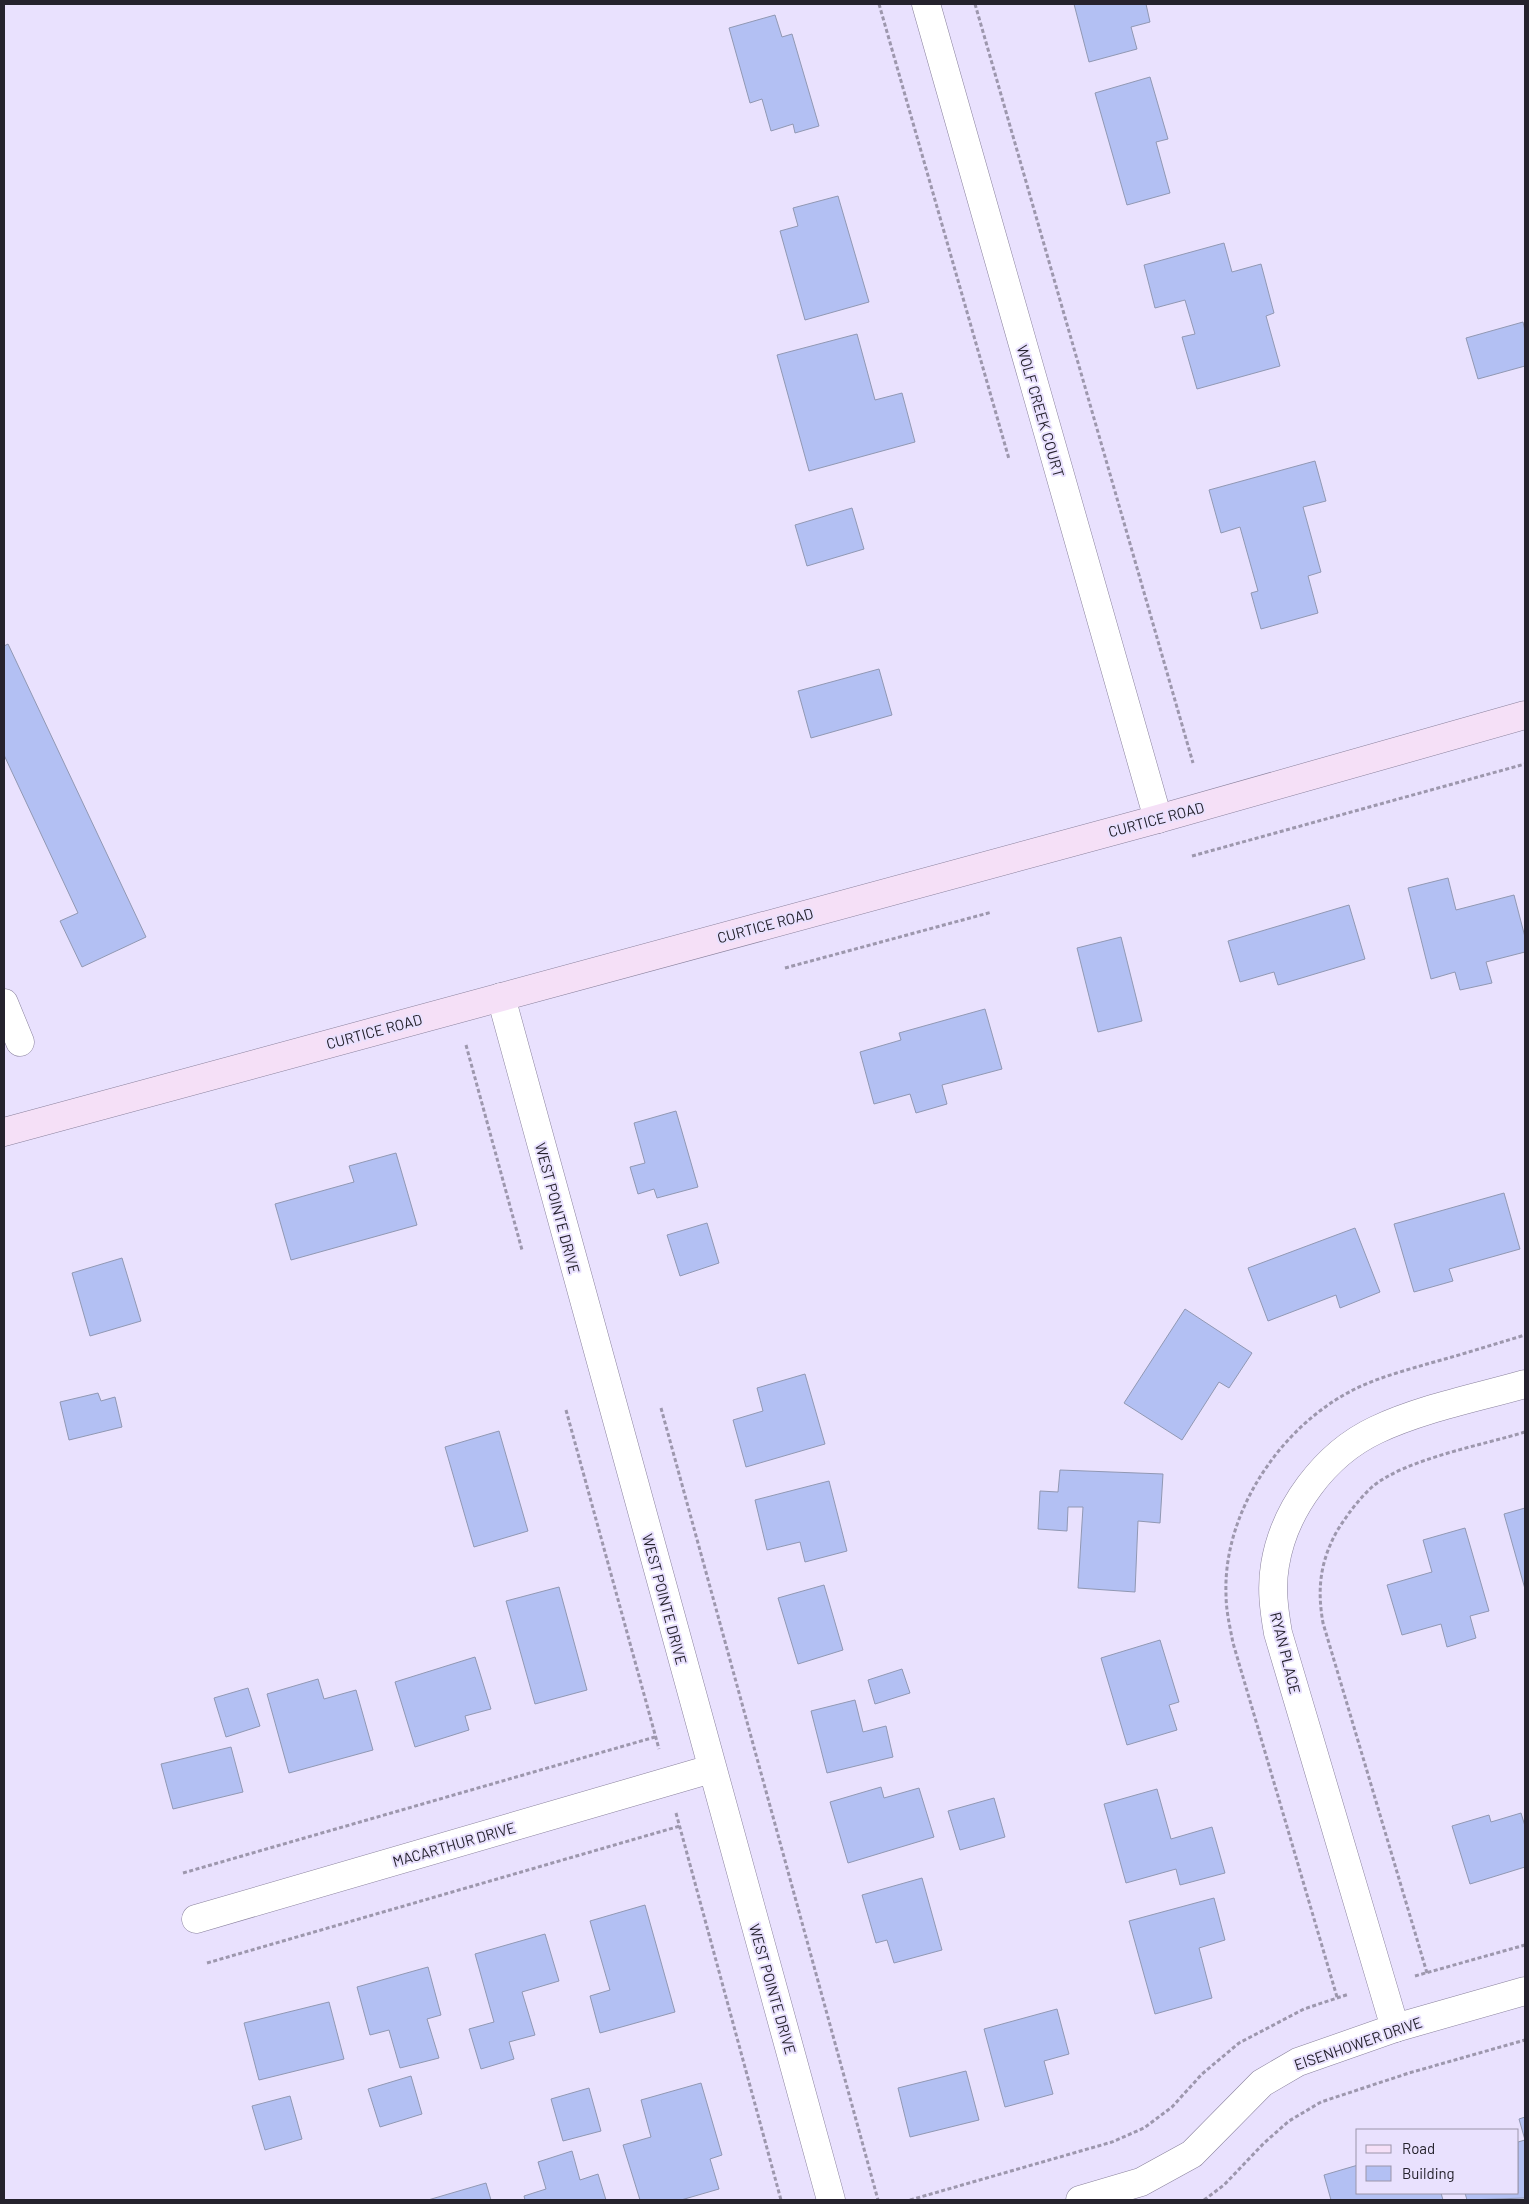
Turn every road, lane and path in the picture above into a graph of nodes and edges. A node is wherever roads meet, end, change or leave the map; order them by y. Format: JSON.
{"nodes":[{"id":1,"x":879,"y":4,"type":"edge"},
{"id":2,"x":926,"y":4,"type":"edge"},
{"id":3,"x":975,"y":4,"type":"edge"},
{"id":4,"x":1009,"y":458,"type":"dead end"},
{"id":5,"x":1525,"y":715,"type":"edge"},
{"id":6,"x":1193,"y":763,"type":"dead end"},
{"id":7,"x":1525,"y":764,"type":"edge"},
{"id":8,"x":1158,"y":818,"type":"junction"},
{"id":9,"x":1192,"y":856,"type":"dead end"},
{"id":10,"x":992,"y":912,"type":"dead end"},
{"id":11,"x":785,"y":968,"type":"dead end"},
{"id":12,"x":500,"y":996,"type":"junction"},
{"id":13,"x":4,"y":1003,"type":"edge"},
{"id":14,"x":20,"y":1042,"type":"dead end"},
{"id":15,"x":466,"y":1045,"type":"dead end"},
{"id":16,"x":4,"y":1132,"type":"edge"},
{"id":17,"x":522,"y":1250,"type":"dead end"},
{"id":18,"x":1525,"y":1384,"type":"edge"},
{"id":19,"x":661,"y":1408,"type":"dead end"},
{"id":20,"x":1525,"y":1432,"type":"edge"},
{"id":21,"x":656,"y":1737,"type":"dead end"},
{"id":22,"x":711,"y":1769,"type":"junction"},
{"id":23,"x":680,"y":1826,"type":"dead end"},
{"id":24,"x":183,"y":1873,"type":"dead end"},
{"id":25,"x":196,"y":1919,"type":"dead end"},
{"id":26,"x":1525,"y":1945,"type":"edge"},
{"id":27,"x":207,"y":1963,"type":"dead end"},
{"id":28,"x":1427,"y":1974,"type":"junction"},
{"id":29,"x":1409,"y":1978,"type":"dead end"},
{"id":30,"x":1525,"y":1991,"type":"edge"},
{"id":31,"x":1355,"y":1992,"type":"dead end"},
{"id":32,"x":1395,"y":2028,"type":"junction"},
{"id":33,"x":1525,"y":2040,"type":"edge"},
{"id":34,"x":831,"y":2200,"type":"edge"},
{"id":35,"x":878,"y":2200,"type":"edge"},
{"id":36,"x":910,"y":2200,"type":"edge"},
{"id":37,"x":1080,"y":2200,"type":"edge"},
{"id":38,"x":1204,"y":2200,"type":"edge"}],
"edges":[{"from":1,"to":4,"type":"path"},
{"from":2,"to":8,"type":"street","name":"WOLF CREEK COURT"},
{"from":3,"to":6,"type":"path"},
{"from":5,"to":8,"type":"street","name":"CURTICE ROAD"},
{"from":7,"to":9,"type":"path"},
{"from":8,"to":12,"type":"street","name":"CURTICE ROAD"},
{"from":10,"to":11,"type":"path"},
{"from":12,"to":16,"type":"street","name":"CURTICE ROAD"},
{"from":12,"to":22,"type":"street","name":"WEST POINTE DRIVE"},
{"from":13,"to":14,"type":"street"},
{"from":15,"to":17,"type":"path"},
{"from":18,"to":32,"type":"street","name":"RYAN PLACE"},
{"from":19,"to":35,"type":"path"},
{"from":20,"to":28,"type":"path"},
{"from":21,"to":24,"type":"path"},
{"from":22,"to":25,"type":"street","name":"MACARTHUR DRIVE"},
{"from":22,"to":34,"type":"street","name":"WEST POINTE DRIVE"},
{"from":23,"to":27,"type":"path"},
{"from":26,"to":28,"type":"path"},
{"from":28,"to":29,"type":"path"},
{"from":30,"to":32,"type":"street","name":"EISENHOWER DRIVE"},
{"from":31,"to":36,"type":"path"},
{"from":32,"to":37,"type":"street","name":"EISENHOWER DRIVE"},
{"from":33,"to":38,"type":"path"}]}
